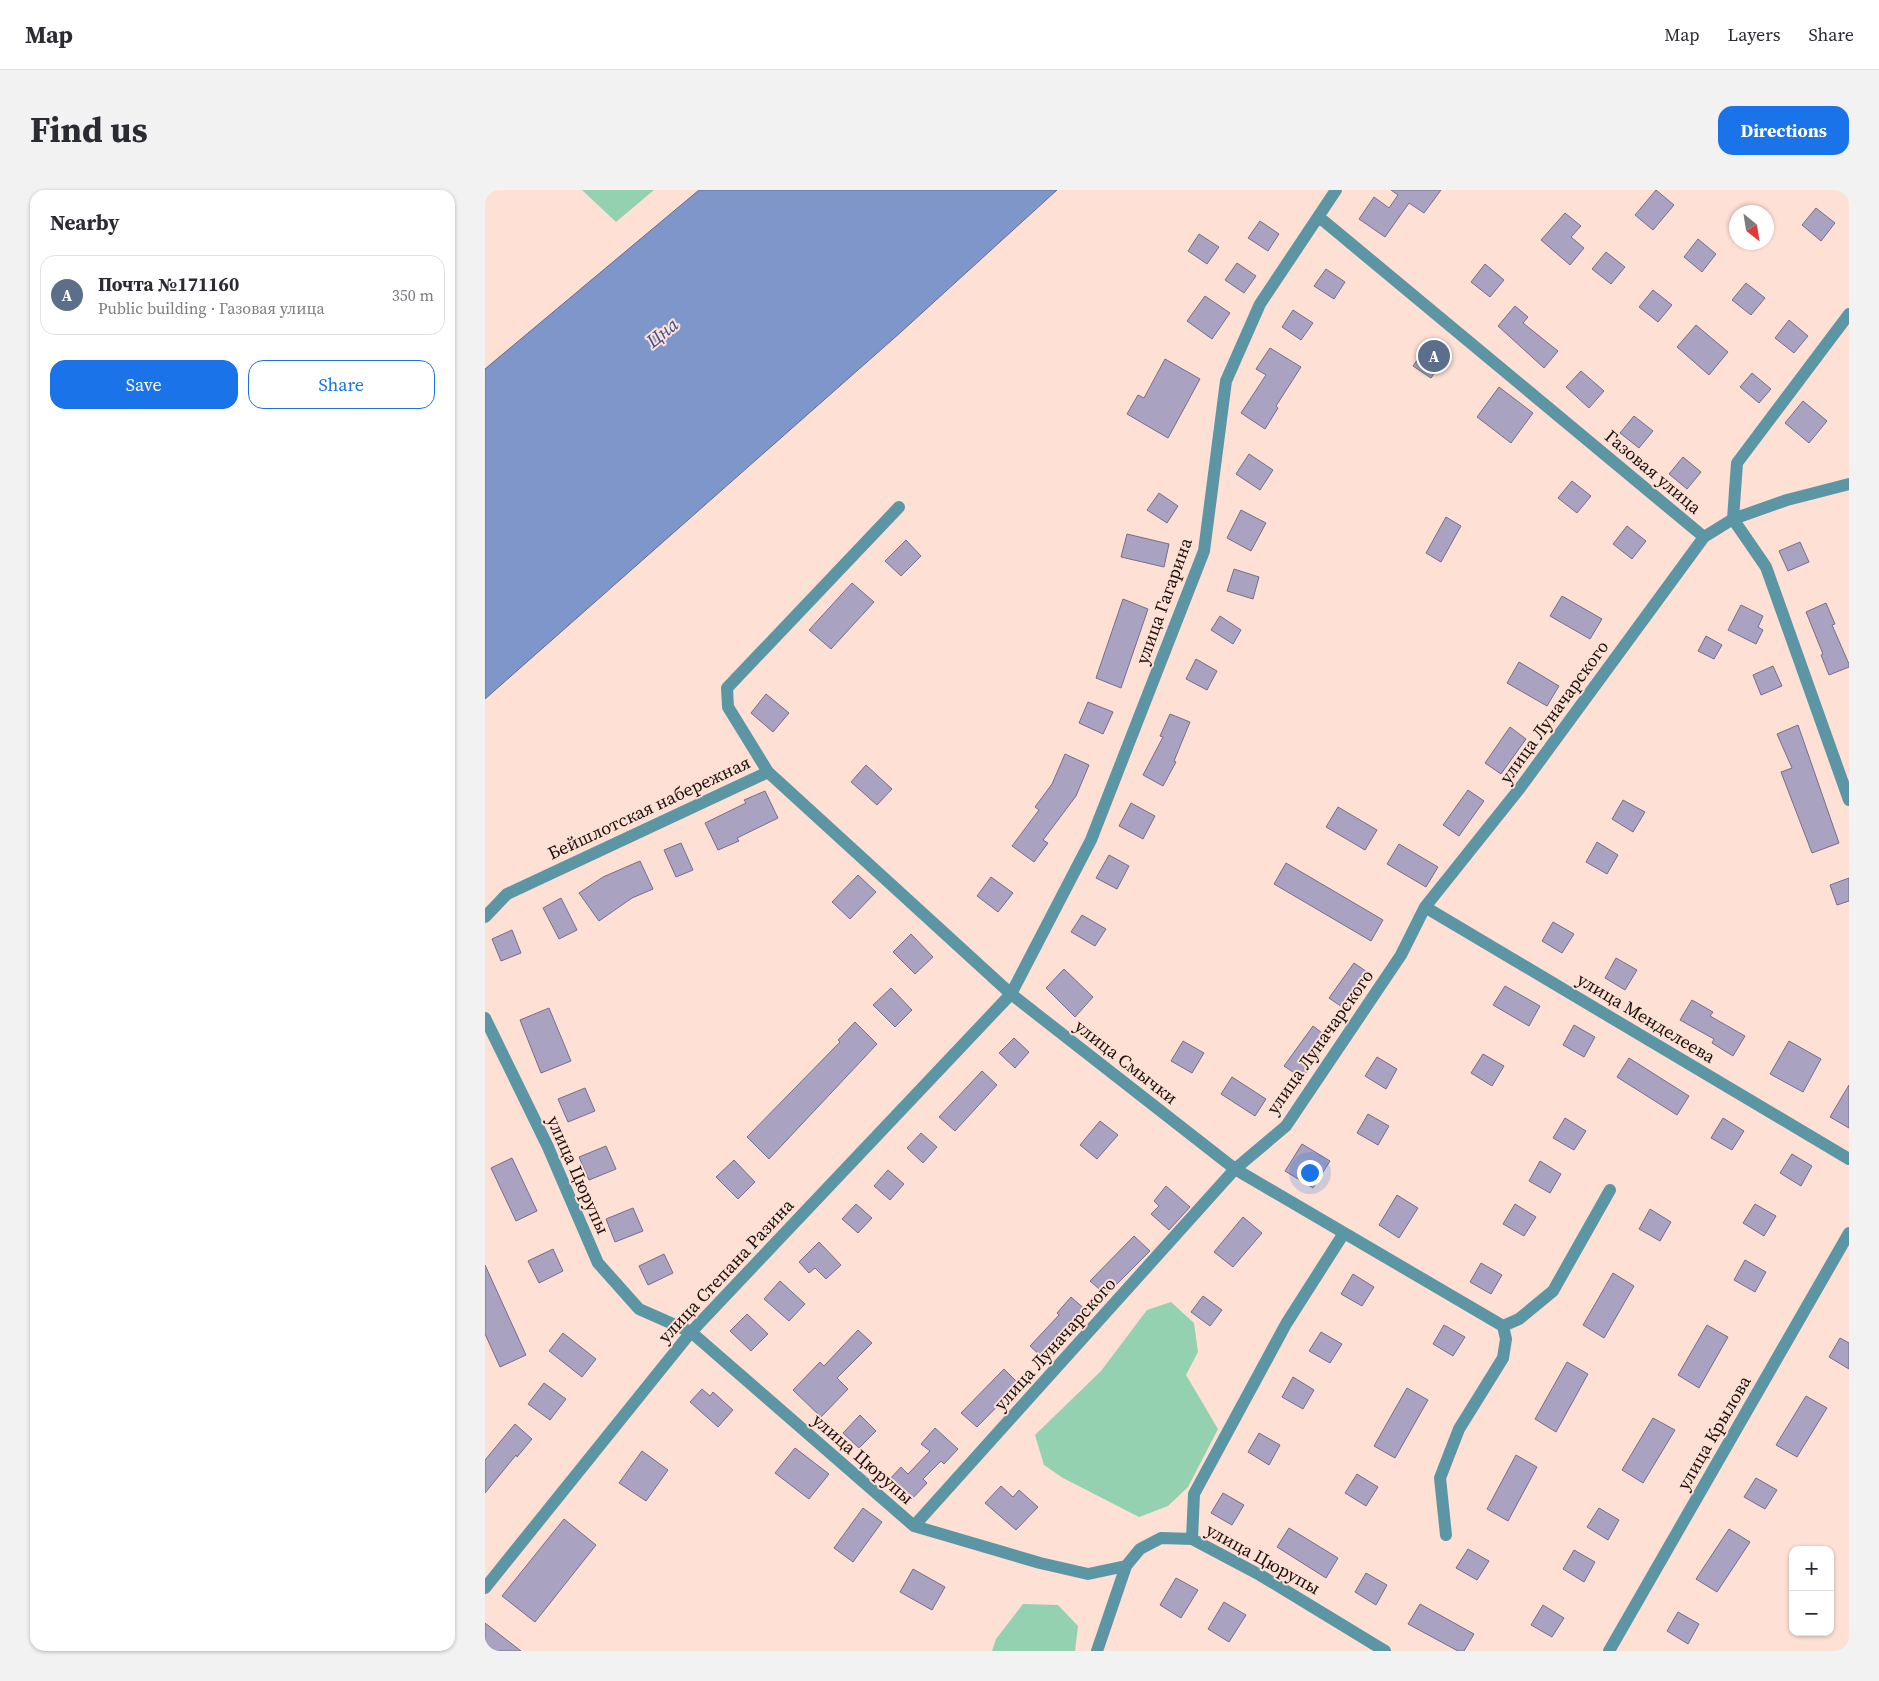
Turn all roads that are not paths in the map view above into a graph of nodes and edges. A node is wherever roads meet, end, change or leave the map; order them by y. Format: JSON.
{"nodes":[{"id":1,"x":1336,"y":190,"type":"edge"},
{"id":2,"x":1319,"y":217,"type":"junction"},
{"id":3,"x":1849,"y":314,"type":"edge"},
{"id":4,"x":1849,"y":484,"type":"edge"},
{"id":5,"x":899,"y":508,"type":"dead end"},
{"id":6,"x":1733,"y":519,"type":"junction"},
{"id":7,"x":1704,"y":537,"type":"junction"},
{"id":8,"x":768,"y":772,"type":"junction"},
{"id":9,"x":1849,"y":800,"type":"edge"},
{"id":10,"x":1425,"y":907,"type":"junction"},
{"id":11,"x":485,"y":917,"type":"edge"},
{"id":12,"x":1011,"y":994,"type":"junction"},
{"id":13,"x":485,"y":1018,"type":"edge"},
{"id":14,"x":1849,"y":1159,"type":"edge"},
{"id":15,"x":1235,"y":1170,"type":"junction"},
{"id":16,"x":1609,"y":1190,"type":"dead end"},
{"id":17,"x":1344,"y":1233,"type":"junction"},
{"id":18,"x":1849,"y":1233,"type":"edge"},
{"id":19,"x":1503,"y":1326,"type":"junction"},
{"id":20,"x":691,"y":1332,"type":"junction"},
{"id":21,"x":914,"y":1526,"type":"junction"},
{"id":22,"x":1446,"y":1535,"type":"dead end"},
{"id":23,"x":1192,"y":1539,"type":"junction"},
{"id":24,"x":1126,"y":1566,"type":"junction"},
{"id":25,"x":485,"y":1588,"type":"edge"},
{"id":26,"x":1097,"y":1651,"type":"edge"},
{"id":27,"x":1385,"y":1651,"type":"edge"},
{"id":28,"x":1609,"y":1651,"type":"edge"}],
"edges":[{"from":1,"to":2,"type":"street","name":"улица Гагарина"},
{"from":2,"to":7,"type":"street","name":"Газовая улица"},
{"from":2,"to":12,"type":"street","name":"улица Гагарина"},
{"from":3,"to":6,"type":"street"},
{"from":4,"to":6,"type":"street","name":"Газовая улица"},
{"from":5,"to":8,"type":"street","name":"Бейшлотская набережная"},
{"from":6,"to":7,"type":"street","name":"Газовая улица"},
{"from":6,"to":9,"type":"street"},
{"from":7,"to":10,"type":"street","name":"улица Луначарского"},
{"from":8,"to":11,"type":"street","name":"Бейшлотская набережная"},
{"from":8,"to":12,"type":"street","name":"улица Смычки"},
{"from":10,"to":14,"type":"street","name":"улица Менделеева"},
{"from":10,"to":15,"type":"street","name":"улица Луначарского"},
{"from":12,"to":15,"type":"street","name":"улица Смычки"},
{"from":12,"to":20,"type":"street","name":"улица Степана Разина"},
{"from":13,"to":20,"type":"street","name":"улица Цюрупы"},
{"from":15,"to":17,"type":"street","name":"улица Смычки"},
{"from":15,"to":21,"type":"street","name":"улица Луначарского"},
{"from":16,"to":19,"type":"street"},
{"from":17,"to":19,"type":"street","name":"улица Смычки"},
{"from":17,"to":23,"type":"street"},
{"from":18,"to":28,"type":"street","name":"улица Крылова"},
{"from":19,"to":22,"type":"street"},
{"from":20,"to":21,"type":"street","name":"улица Цюрупы"},
{"from":20,"to":25,"type":"street","name":"улица Степана Разина"},
{"from":21,"to":24,"type":"street","name":"улица Цюрупы"},
{"from":23,"to":24,"type":"street","name":"улица Цюрупы"},
{"from":23,"to":27,"type":"street","name":"улица Цюрупы"},
{"from":24,"to":26,"type":"street"}]}
